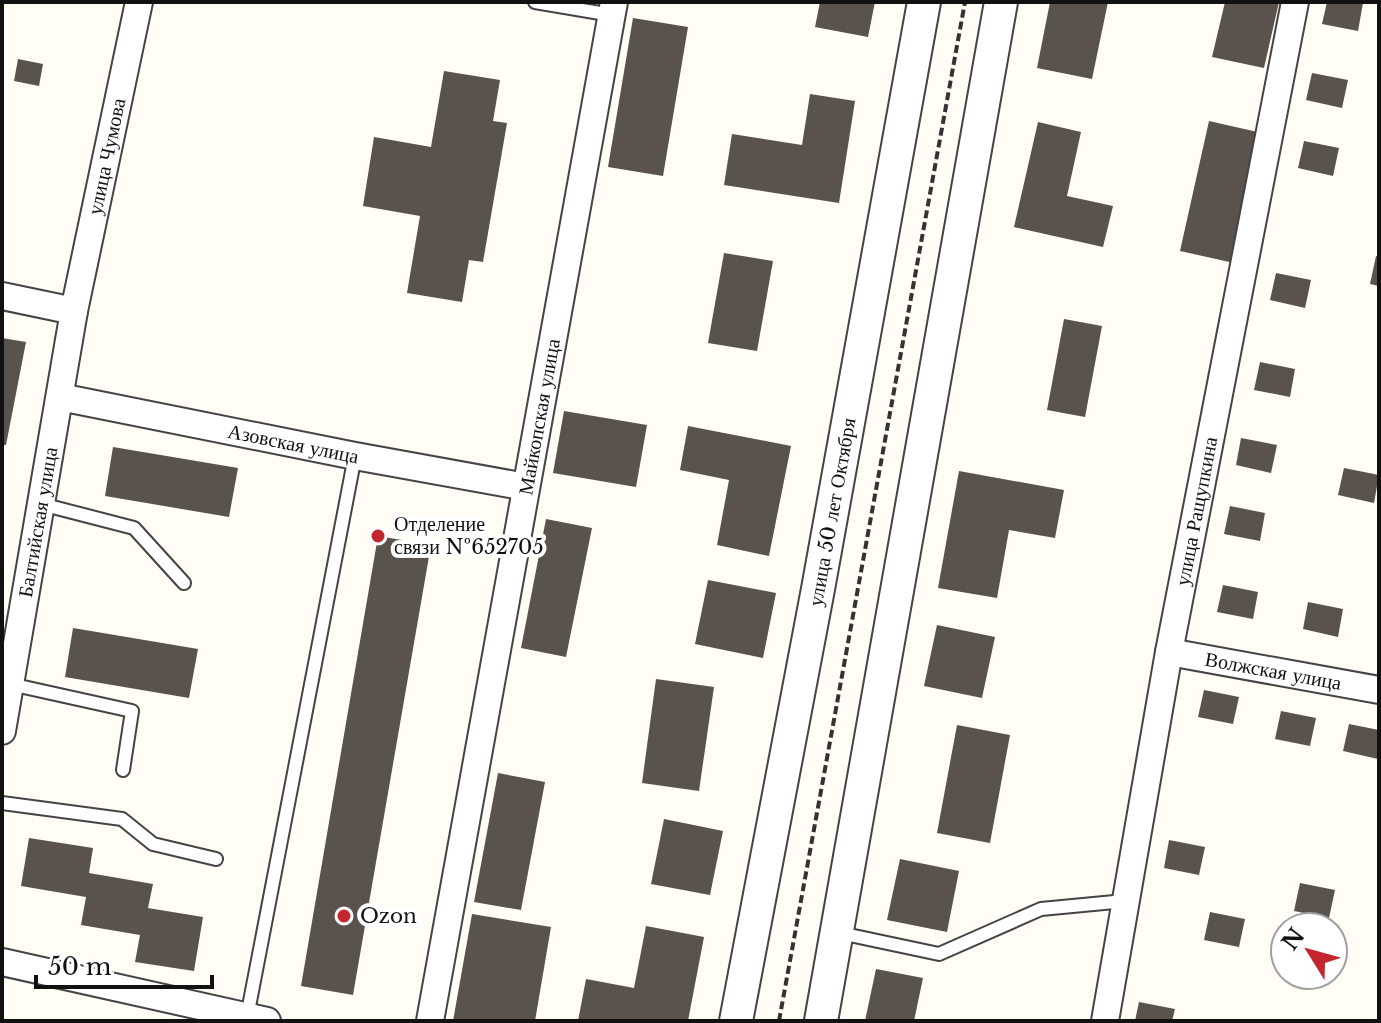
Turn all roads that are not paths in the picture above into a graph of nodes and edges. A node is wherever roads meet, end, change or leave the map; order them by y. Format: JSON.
{"nodes":[{"id":1,"x":139,"y":2,"type":"edge"},
{"id":2,"x":535,"y":2,"type":"edge"},
{"id":3,"x":924,"y":2,"type":"edge"},
{"id":4,"x":1001,"y":2,"type":"edge"},
{"id":5,"x":1295,"y":2,"type":"edge"},
{"id":6,"x":613,"y":8,"type":"edge"},
{"id":7,"x":2,"y":296,"type":"edge"},
{"id":8,"x":74,"y":311,"type":"junction"},
{"id":9,"x":60,"y":397,"type":"junction"},
{"id":10,"x":355,"y":456,"type":"junction"},
{"id":11,"x":526,"y":487,"type":"junction"},
{"id":12,"x":41,"y":504,"type":"junction"},
{"id":13,"x":184,"y":583,"type":"dead end"},
{"id":14,"x":1169,"y":652,"type":"junction"},
{"id":15,"x":10,"y":684,"type":"junction"},
{"id":16,"x":1379,"y":690,"type":"edge"},
{"id":17,"x":2,"y":731,"type":"edge"},
{"id":18,"x":123,"y":770,"type":"dead end"},
{"id":19,"x":2,"y":803,"type":"edge"},
{"id":20,"x":216,"y":859,"type":"dead end"},
{"id":21,"x":1126,"y":901,"type":"junction"},
{"id":22,"x":836,"y":933,"type":"junction"},
{"id":23,"x":2,"y":962,"type":"edge"},
{"id":24,"x":257,"y":1019,"type":"edge"},
{"id":25,"x":430,"y":1021,"type":"edge"},
{"id":26,"x":736,"y":1021,"type":"edge"},
{"id":27,"x":821,"y":1021,"type":"edge"},
{"id":28,"x":1105,"y":1021,"type":"edge"}],
"edges":[{"from":1,"to":8,"type":"street","name":"улица Чумова"},
{"from":2,"to":6,"type":"lane"},
{"from":3,"to":26,"type":"street","name":"улица 50 лет Октября"},
{"from":4,"to":22,"type":"street"},
{"from":5,"to":14,"type":"street","name":"улица Ращупкина"},
{"from":6,"to":11,"type":"street","name":"Майкопская улица"},
{"from":7,"to":8,"type":"street"},
{"from":8,"to":9,"type":"street","name":"Балтийская улица"},
{"from":9,"to":10,"type":"street","name":"Азовская улица"},
{"from":9,"to":12,"type":"street","name":"Балтийская улица"},
{"from":10,"to":11,"type":"street","name":"Азовская улица"},
{"from":10,"to":24,"type":"lane"},
{"from":11,"to":25,"type":"street","name":"Майкопская улица"},
{"from":12,"to":13,"type":"lane"},
{"from":12,"to":15,"type":"street","name":"Балтийская улица"},
{"from":14,"to":16,"type":"street","name":"Волжская улица"},
{"from":14,"to":21,"type":"street","name":"улица Ращупкина"},
{"from":15,"to":17,"type":"street","name":"Балтийская улица"},
{"from":15,"to":18,"type":"lane"},
{"from":19,"to":20,"type":"lane"},
{"from":21,"to":22,"type":"lane"},
{"from":21,"to":28,"type":"street","name":"улица Ращупкина"},
{"from":22,"to":27,"type":"street"},
{"from":23,"to":24,"type":"street"}]}
